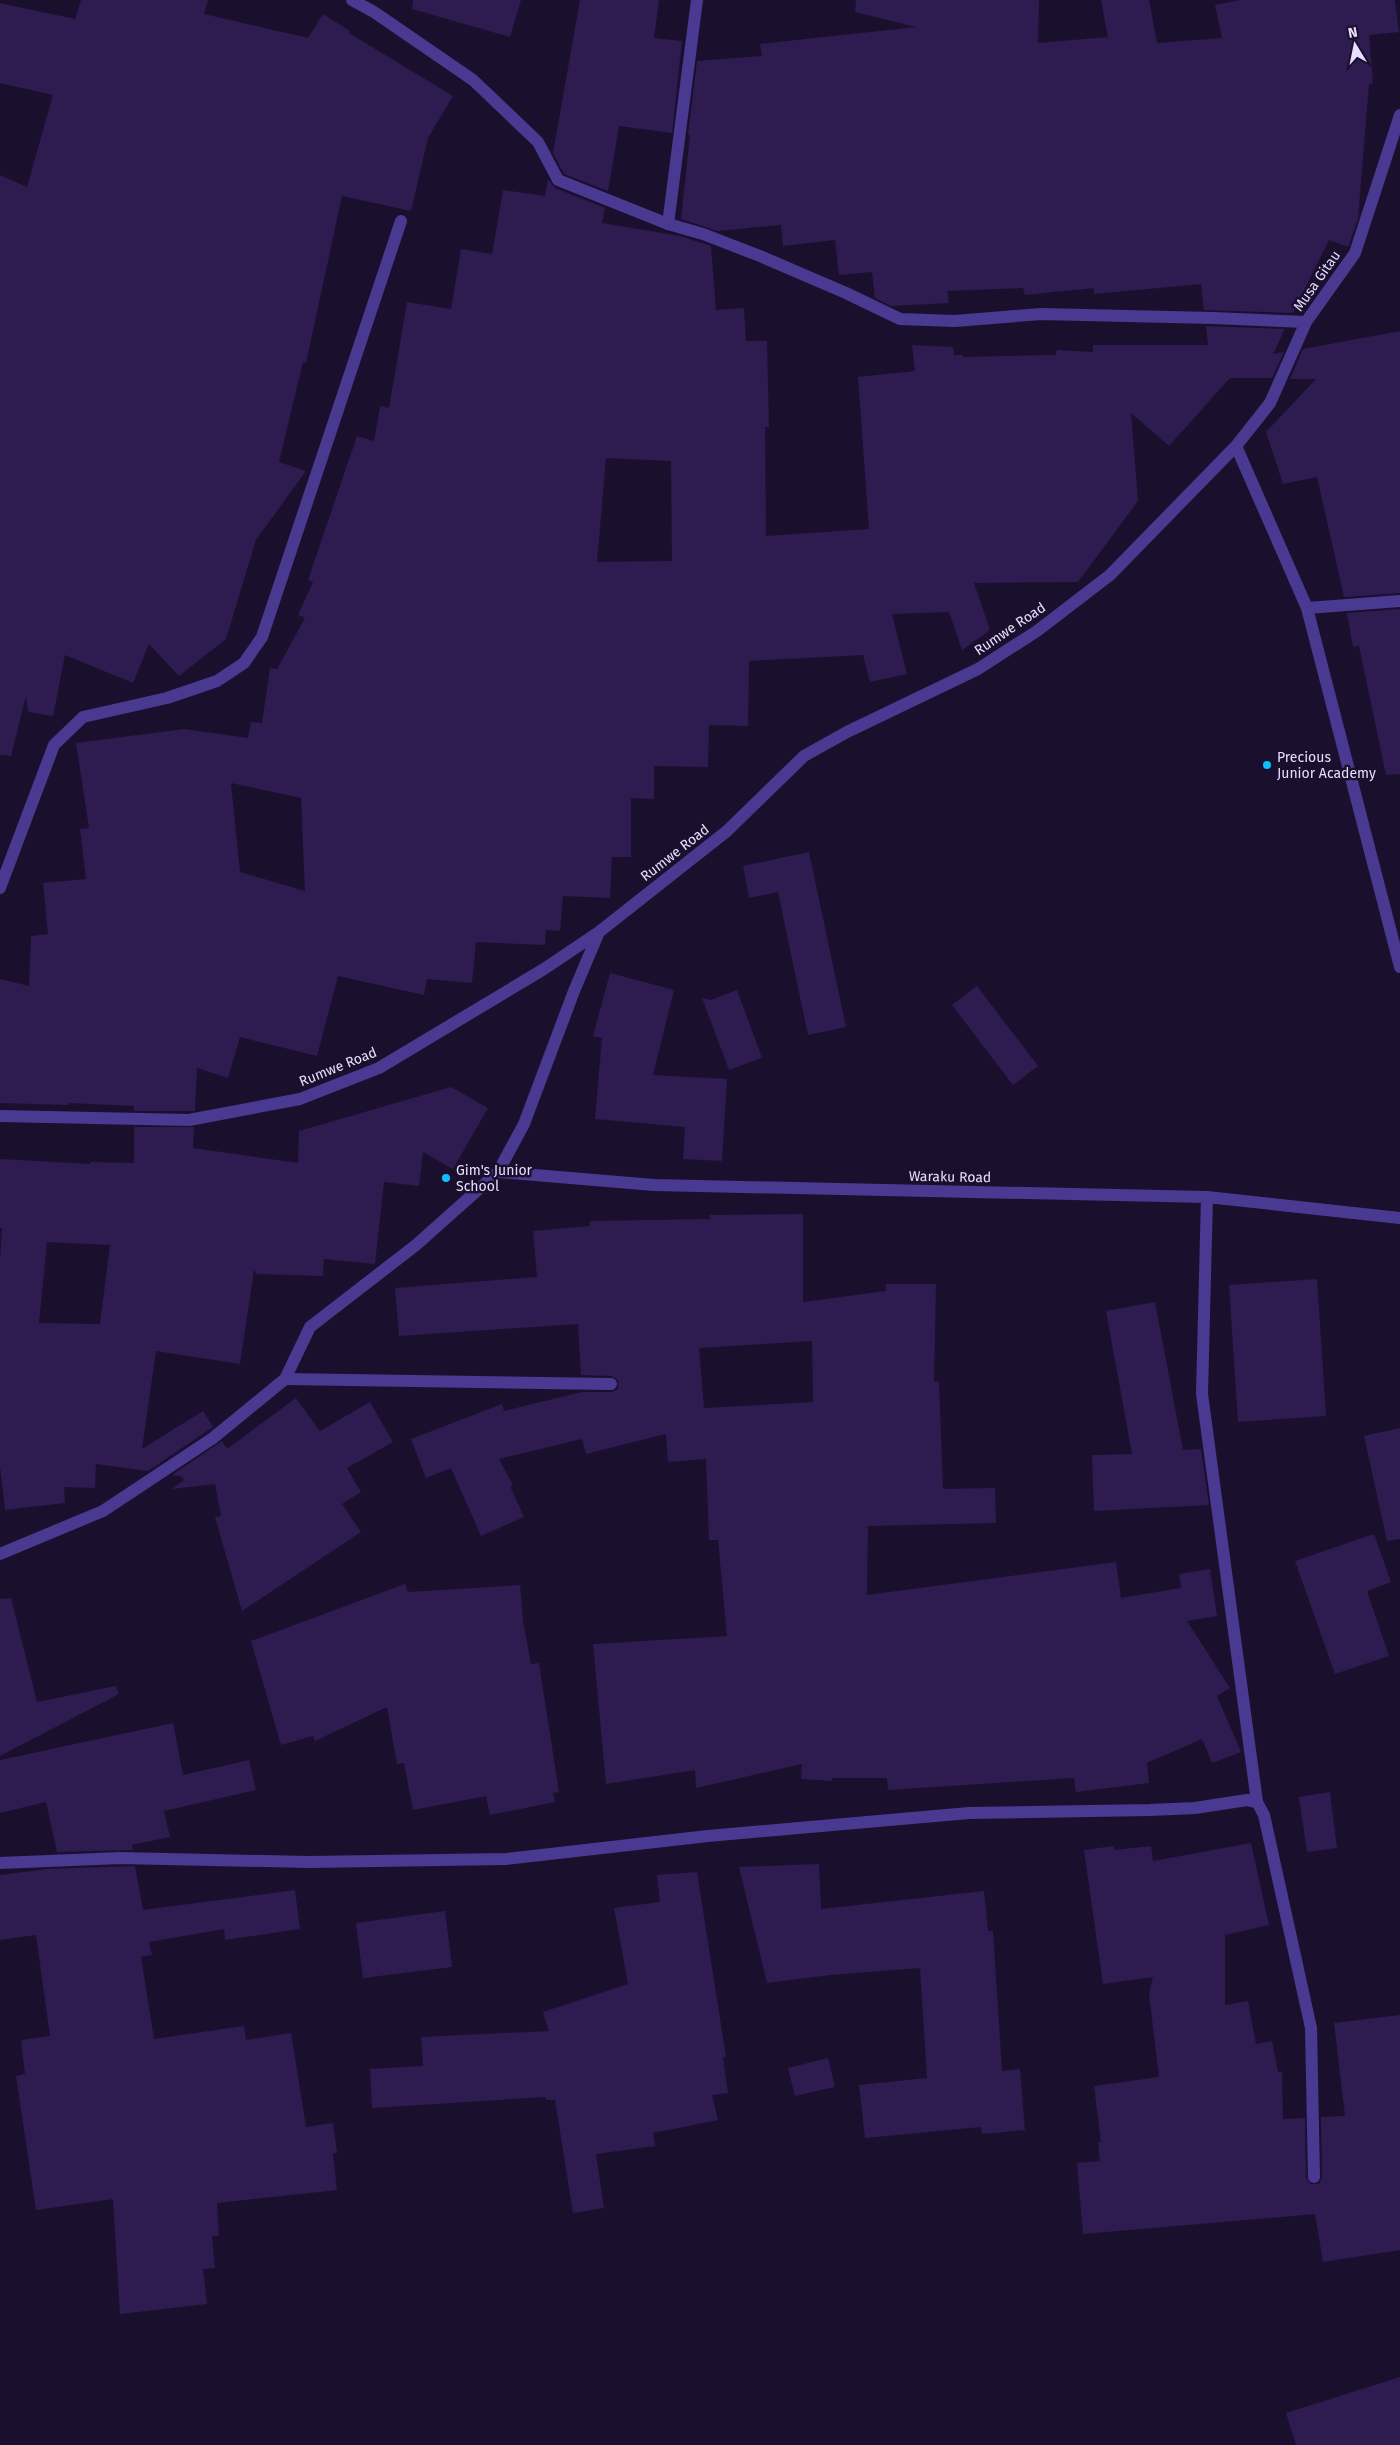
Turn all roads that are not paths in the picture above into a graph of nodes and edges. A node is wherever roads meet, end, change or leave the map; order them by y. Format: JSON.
{"nodes":[{"id":1,"x":352,"y":0,"type":"edge"},
{"id":2,"x":697,"y":0,"type":"edge"},
{"id":3,"x":1400,"y":115,"type":"edge"},
{"id":4,"x":401,"y":221,"type":"dead end"},
{"id":5,"x":668,"y":224,"type":"junction"},
{"id":6,"x":1306,"y":322,"type":"junction"},
{"id":7,"x":1270,"y":403,"type":"joint"},
{"id":8,"x":1236,"y":446,"type":"junction"},
{"id":9,"x":1400,"y":601,"type":"edge"},
{"id":10,"x":1307,"y":608,"type":"junction"},
{"id":11,"x":0,"y":888,"type":"edge"},
{"id":12,"x":599,"y":932,"type":"junction"},
{"id":13,"x":1400,"y":967,"type":"edge"},
{"id":14,"x":0,"y":1116,"type":"edge"},
{"id":15,"x":498,"y":1172,"type":"junction"},
{"id":16,"x":1207,"y":1197,"type":"junction"},
{"id":17,"x":1400,"y":1218,"type":"edge"},
{"id":18,"x":285,"y":1379,"type":"junction"},
{"id":19,"x":610,"y":1384,"type":"dead end"},
{"id":20,"x":0,"y":1554,"type":"edge"},
{"id":21,"x":1257,"y":1802,"type":"junction"},
{"id":22,"x":0,"y":1863,"type":"edge"},
{"id":23,"x":1314,"y":2177,"type":"dead end"}],
"edges":[{"from":1,"to":5,"type":"street"},
{"from":2,"to":5,"type":"street"},
{"from":3,"to":6,"type":"street","name":"Musa Gitau"},
{"from":4,"to":11,"type":"street"},
{"from":5,"to":6,"type":"street"},
{"from":6,"to":7,"type":"street","name":"Musa Gitau"},
{"from":7,"to":8,"type":"street","name":"Rumwe Road"},
{"from":8,"to":10,"type":"street"},
{"from":8,"to":12,"type":"street","name":"Rumwe Road"},
{"from":9,"to":10,"type":"street"},
{"from":10,"to":13,"type":"street"},
{"from":12,"to":14,"type":"street","name":"Rumwe Road"},
{"from":12,"to":15,"type":"street"},
{"from":15,"to":16,"type":"street","name":"Waraku Road"},
{"from":15,"to":18,"type":"street"},
{"from":16,"to":17,"type":"street","name":"Waraku Road"},
{"from":16,"to":21,"type":"street"},
{"from":18,"to":19,"type":"street"},
{"from":18,"to":20,"type":"street"},
{"from":21,"to":22,"type":"street"},
{"from":21,"to":23,"type":"street"}]}
